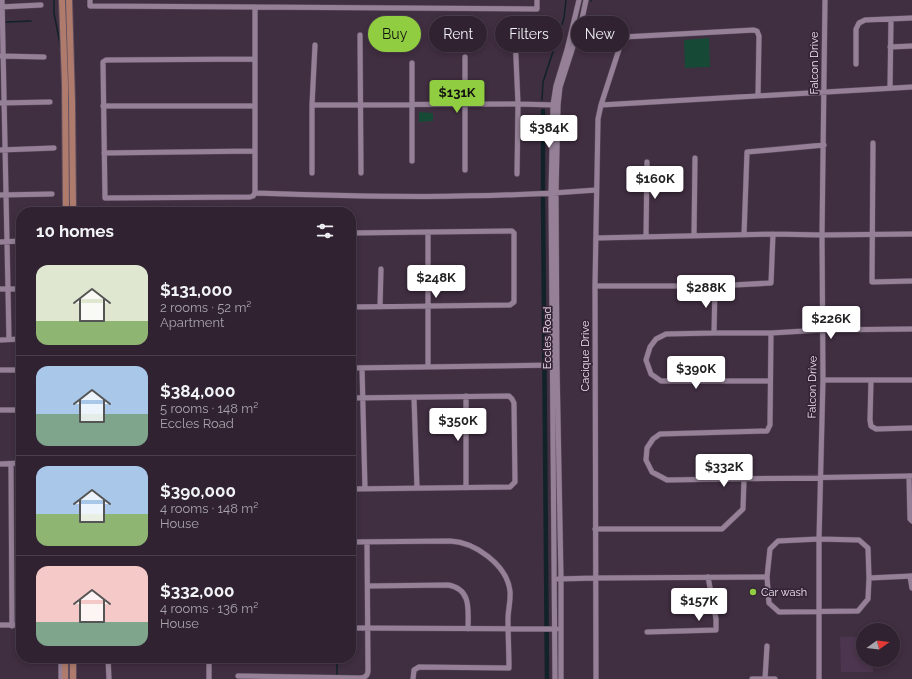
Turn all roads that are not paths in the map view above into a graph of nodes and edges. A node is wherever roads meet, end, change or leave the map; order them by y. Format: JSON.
{"nodes":[{"id":1,"x":2,"y":0,"type":"edge"},
{"id":2,"x":62,"y":0,"type":"edge"},
{"id":3,"x":69,"y":0,"type":"edge"},
{"id":4,"x":90,"y":0,"type":"edge"},
{"id":5,"x":140,"y":0,"type":"edge"},
{"id":6,"x":189,"y":0,"type":"edge"},
{"id":7,"x":237,"y":0,"type":"edge"},
{"id":8,"x":286,"y":0,"type":"edge"},
{"id":9,"x":319,"y":0,"type":"edge"},
{"id":10,"x":537,"y":0,"type":"edge"},
{"id":11,"x":579,"y":0,"type":"edge"},
{"id":12,"x":586,"y":0,"type":"edge"},
{"id":13,"x":825,"y":0,"type":"edge"},
{"id":14,"x":41,"y":5,"type":"dead end"},
{"id":15,"x":140,"y":6,"type":"junction"},
{"id":16,"x":1,"y":7,"type":"edge"},
{"id":17,"x":189,"y":7,"type":"junction"},
{"id":18,"x":237,"y":7,"type":"junction"},
{"id":19,"x":255,"y":7,"type":"junction"},
{"id":20,"x":286,"y":7,"type":"junction"},
{"id":21,"x":319,"y":8,"type":"junction"},
{"id":22,"x":912,"y":18,"type":"edge"},
{"id":23,"x":890,"y":19,"type":"junction"},
{"id":24,"x":360,"y":35,"type":"dead end"},
{"id":25,"x":315,"y":45,"type":"dead end"},
{"id":26,"x":912,"y":46,"type":"edge"},
{"id":27,"x":890,"y":47,"type":"junction"},
{"id":28,"x":516,"y":52,"type":"edge"},
{"id":29,"x":2,"y":56,"type":"edge"},
{"id":30,"x":44,"y":56,"type":"dead end"},
{"id":31,"x":465,"y":57,"type":"dead end"},
{"id":32,"x":255,"y":59,"type":"junction"},
{"id":33,"x":412,"y":63,"type":"dead end"},
{"id":34,"x":856,"y":64,"type":"dead end"},
{"id":35,"x":912,"y":87,"type":"edge"},
{"id":36,"x":890,"y":88,"type":"junction"},
{"id":37,"x":824,"y":92,"type":"junction"},
{"id":38,"x":758,"y":96,"type":"junction"},
{"id":39,"x":50,"y":102,"type":"dead end"},
{"id":40,"x":2,"y":103,"type":"edge"},
{"id":41,"x":361,"y":104,"type":"junction"},
{"id":42,"x":413,"y":104,"type":"junction"},
{"id":43,"x":466,"y":104,"type":"junction"},
{"id":44,"x":518,"y":104,"type":"junction"},
{"id":45,"x":312,"y":105,"type":"junction"},
{"id":46,"x":556,"y":105,"type":"junction"},
{"id":47,"x":601,"y":105,"type":"junction"},
{"id":48,"x":103,"y":106,"type":"junction"},
{"id":49,"x":255,"y":106,"type":"junction"},
{"id":50,"x":873,"y":143,"type":"dead end"},
{"id":51,"x":824,"y":145,"type":"junction"},
{"id":52,"x":54,"y":148,"type":"dead end"},
{"id":53,"x":3,"y":150,"type":"edge"},
{"id":54,"x":255,"y":150,"type":"junction"},
{"id":55,"x":104,"y":153,"type":"junction"},
{"id":56,"x":695,"y":158,"type":"dead end"},
{"id":57,"x":412,"y":161,"type":"dead end"},
{"id":58,"x":647,"y":162,"type":"dead end"},
{"id":59,"x":466,"y":170,"type":"dead end"},
{"id":60,"x":312,"y":173,"type":"dead end"},
{"id":61,"x":361,"y":173,"type":"dead end"},
{"id":62,"x":517,"y":174,"type":"dead end"},
{"id":63,"x":596,"y":190,"type":"junction"},
{"id":64,"x":255,"y":193,"type":"junction"},
{"id":65,"x":553,"y":193,"type":"junction"},
{"id":66,"x":52,"y":194,"type":"dead end"},
{"id":67,"x":0,"y":195,"type":"edge"},
{"id":68,"x":6,"y":195,"type":"junction"},
{"id":69,"x":66,"y":207,"type":"edge"},
{"id":70,"x":73,"y":207,"type":"edge"},
{"id":71,"x":428,"y":232,"type":"junction"},
{"id":72,"x":356,"y":233,"type":"edge"},
{"id":73,"x":773,"y":234,"type":"junction"},
{"id":74,"x":872,"y":234,"type":"junction"},
{"id":75,"x":912,"y":234,"type":"edge"},
{"id":76,"x":744,"y":235,"type":"junction"},
{"id":77,"x":822,"y":235,"type":"junction"},
{"id":78,"x":694,"y":236,"type":"junction"},
{"id":79,"x":646,"y":237,"type":"junction"},
{"id":80,"x":596,"y":238,"type":"junction"},
{"id":81,"x":16,"y":241,"type":"edge"},
{"id":82,"x":0,"y":242,"type":"edge"},
{"id":83,"x":7,"y":242,"type":"junction"},
{"id":84,"x":381,"y":269,"type":"dead end"},
{"id":85,"x":912,"y":282,"type":"edge"},
{"id":86,"x":595,"y":286,"type":"junction"},
{"id":87,"x":714,"y":286,"type":"junction"},
{"id":88,"x":0,"y":289,"type":"edge"},
{"id":89,"x":8,"y":289,"type":"junction"},
{"id":90,"x":16,"y":289,"type":"edge"},
{"id":91,"x":356,"y":307,"type":"edge"},
{"id":92,"x":380,"y":307,"type":"junction"},
{"id":93,"x":428,"y":307,"type":"junction"},
{"id":94,"x":912,"y":329,"type":"edge"},
{"id":95,"x":822,"y":330,"type":"junction"},
{"id":96,"x":714,"y":333,"type":"junction"},
{"id":97,"x":771,"y":333,"type":"junction"},
{"id":98,"x":9,"y":339,"type":"junction"},
{"id":99,"x":16,"y":339,"type":"edge"},
{"id":100,"x":0,"y":340,"type":"edge"},
{"id":101,"x":555,"y":365,"type":"junction"},
{"id":102,"x":428,"y":366,"type":"junction"},
{"id":103,"x":356,"y":368,"type":"edge"},
{"id":104,"x":362,"y":368,"type":"junction"},
{"id":105,"x":0,"y":370,"type":"edge"},
{"id":106,"x":16,"y":370,"type":"edge"},
{"id":107,"x":822,"y":380,"type":"junction"},
{"id":108,"x":871,"y":380,"type":"junction"},
{"id":109,"x":912,"y":380,"type":"edge"},
{"id":110,"x":770,"y":382,"type":"junction"},
{"id":111,"x":466,"y":396,"type":"junction"},
{"id":112,"x":356,"y":398,"type":"edge"},
{"id":113,"x":363,"y":398,"type":"junction"},
{"id":114,"x":414,"y":398,"type":"junction"},
{"id":115,"x":0,"y":410,"type":"edge"},
{"id":116,"x":16,"y":410,"type":"edge"},
{"id":117,"x":912,"y":428,"type":"edge"},
{"id":118,"x":0,"y":464,"type":"edge"},
{"id":119,"x":11,"y":464,"type":"junction"},
{"id":120,"x":16,"y":464,"type":"edge"},
{"id":121,"x":910,"y":476,"type":"edge"},
{"id":122,"x":820,"y":478,"type":"junction"},
{"id":123,"x":744,"y":480,"type":"junction"},
{"id":124,"x":417,"y":488,"type":"junction"},
{"id":125,"x":466,"y":488,"type":"junction"},
{"id":126,"x":356,"y":489,"type":"edge"},
{"id":127,"x":364,"y":489,"type":"junction"},
{"id":128,"x":912,"y":521,"type":"edge"},
{"id":129,"x":595,"y":529,"type":"junction"},
{"id":130,"x":819,"y":539,"type":"junction"},
{"id":131,"x":356,"y":542,"type":"edge"},
{"id":132,"x":367,"y":542,"type":"junction"},
{"id":133,"x":911,"y":576,"type":"edge"},
{"id":134,"x":767,"y":577,"type":"junction"},
{"id":135,"x":596,"y":578,"type":"junction"},
{"id":136,"x":708,"y":578,"type":"junction"},
{"id":137,"x":869,"y":578,"type":"junction"},
{"id":138,"x":558,"y":579,"type":"junction"},
{"id":139,"x":368,"y":586,"type":"junction"},
{"id":140,"x":912,"y":588,"type":"edge"},
{"id":141,"x":819,"y":612,"type":"junction"},
{"id":142,"x":0,"y":625,"type":"edge"},
{"id":143,"x":12,"y":626,"type":"junction"},
{"id":144,"x":16,"y":626,"type":"edge"},
{"id":145,"x":356,"y":628,"type":"edge"},
{"id":146,"x":368,"y":629,"type":"junction"},
{"id":147,"x":468,"y":629,"type":"junction"},
{"id":148,"x":508,"y":629,"type":"junction"},
{"id":149,"x":558,"y":629,"type":"junction"},
{"id":150,"x":647,"y":632,"type":"dead end"},
{"id":151,"x":767,"y":646,"type":"dead end"},
{"id":152,"x":61,"y":663,"type":"edge"},
{"id":153,"x":65,"y":663,"type":"edge"},
{"id":154,"x":73,"y":663,"type":"edge"},
{"id":155,"x":108,"y":663,"type":"edge"},
{"id":156,"x":209,"y":663,"type":"edge"},
{"id":157,"x":238,"y":676,"type":"dead end"},
{"id":158,"x":332,"y":678,"type":"edge"},
{"id":159,"x":61,"y":679,"type":"edge"},
{"id":160,"x":65,"y":679,"type":"edge"},
{"id":161,"x":74,"y":679,"type":"edge"},
{"id":162,"x":109,"y":679,"type":"edge"},
{"id":163,"x":209,"y":679,"type":"edge"},
{"id":164,"x":413,"y":679,"type":"edge"},
{"id":165,"x":555,"y":679,"type":"edge"},
{"id":166,"x":561,"y":679,"type":"edge"},
{"id":167,"x":596,"y":679,"type":"edge"},
{"id":168,"x":752,"y":679,"type":"edge"},
{"id":169,"x":765,"y":679,"type":"edge"},
{"id":170,"x":775,"y":679,"type":"edge"},
{"id":171,"x":819,"y":679,"type":"edge"}],
"edges":[{"from":1,"to":16,"type":"street"},
{"from":2,"to":69,"type":"main road"},
{"from":3,"to":70,"type":"main road"},
{"from":4,"to":15,"type":"street"},
{"from":5,"to":15,"type":"street"},
{"from":6,"to":17,"type":"street"},
{"from":7,"to":18,"type":"street"},
{"from":8,"to":20,"type":"street"},
{"from":9,"to":21,"type":"street"},
{"from":10,"to":21,"type":"street"},
{"from":11,"to":46,"type":"street","name":"Eccles Road"},
{"from":12,"to":46,"type":"street","name":"Eccles Road"},
{"from":13,"to":37,"type":"street","name":"Falcon Drive"},
{"from":14,"to":16,"type":"street"},
{"from":15,"to":17,"type":"street"},
{"from":16,"to":29,"type":"street"},
{"from":17,"to":18,"type":"street"},
{"from":18,"to":19,"type":"street"},
{"from":19,"to":20,"type":"street"},
{"from":19,"to":32,"type":"street"},
{"from":20,"to":21,"type":"street"},
{"from":22,"to":23,"type":"street"},
{"from":23,"to":27,"type":"street"},
{"from":23,"to":34,"type":"street"},
{"from":24,"to":41,"type":"street"},
{"from":25,"to":45,"type":"street"},
{"from":26,"to":27,"type":"street"},
{"from":27,"to":36,"type":"street"},
{"from":28,"to":44,"type":"street"},
{"from":29,"to":30,"type":"street"},
{"from":29,"to":40,"type":"street"},
{"from":31,"to":43,"type":"street"},
{"from":32,"to":48,"type":"street"},
{"from":32,"to":49,"type":"street"},
{"from":33,"to":42,"type":"street"},
{"from":35,"to":36,"type":"street"},
{"from":36,"to":37,"type":"street"},
{"from":37,"to":38,"type":"street"},
{"from":37,"to":51,"type":"street","name":"Falcon Drive"},
{"from":38,"to":47,"type":"street"},
{"from":38,"to":47,"type":"street","name":"Cacique Drive"},
{"from":39,"to":40,"type":"street"},
{"from":40,"to":53,"type":"street"},
{"from":41,"to":42,"type":"street"},
{"from":41,"to":45,"type":"street"},
{"from":41,"to":61,"type":"street"},
{"from":42,"to":43,"type":"street"},
{"from":42,"to":57,"type":"street"},
{"from":43,"to":44,"type":"street"},
{"from":43,"to":59,"type":"street"},
{"from":44,"to":46,"type":"street"},
{"from":44,"to":62,"type":"street"},
{"from":45,"to":60,"type":"street"},
{"from":46,"to":65,"type":"street","name":"Eccles Road"},
{"from":47,"to":63,"type":"street","name":"Cacique Drive"},
{"from":48,"to":49,"type":"street"},
{"from":48,"to":55,"type":"street"},
{"from":49,"to":54,"type":"street"},
{"from":50,"to":74,"type":"street"},
{"from":51,"to":76,"type":"street"},
{"from":51,"to":77,"type":"street","name":"Falcon Drive"},
{"from":52,"to":53,"type":"street"},
{"from":53,"to":68,"type":"street"},
{"from":54,"to":55,"type":"street"},
{"from":54,"to":64,"type":"street"},
{"from":55,"to":64,"type":"street"},
{"from":56,"to":78,"type":"street"},
{"from":58,"to":79,"type":"street"},
{"from":63,"to":65,"type":"street"},
{"from":63,"to":80,"type":"street","name":"Cacique Drive"},
{"from":64,"to":65,"type":"street"},
{"from":65,"to":101,"type":"street","name":"Eccles Road"},
{"from":66,"to":68,"type":"street"},
{"from":67,"to":68,"type":"street"},
{"from":68,"to":83,"type":"street"},
{"from":71,"to":72,"type":"street"},
{"from":71,"to":93,"type":"street"},
{"from":71,"to":93,"type":"street"},
{"from":73,"to":76,"type":"street"},
{"from":73,"to":77,"type":"street"},
{"from":73,"to":87,"type":"street"},
{"from":74,"to":75,"type":"street"},
{"from":74,"to":77,"type":"street"},
{"from":74,"to":85,"type":"street"},
{"from":76,"to":78,"type":"street"},
{"from":77,"to":95,"type":"street","name":"Falcon Drive"},
{"from":78,"to":79,"type":"street"},
{"from":79,"to":80,"type":"street"},
{"from":80,"to":86,"type":"street","name":"Cacique Drive"},
{"from":81,"to":83,"type":"street"},
{"from":82,"to":83,"type":"street"},
{"from":83,"to":89,"type":"street"},
{"from":84,"to":92,"type":"street"},
{"from":86,"to":87,"type":"street"},
{"from":86,"to":129,"type":"street","name":"Cacique Drive"},
{"from":87,"to":96,"type":"street"},
{"from":88,"to":89,"type":"street"},
{"from":89,"to":90,"type":"street"},
{"from":89,"to":98,"type":"street"},
{"from":91,"to":92,"type":"street"},
{"from":92,"to":93,"type":"street"},
{"from":93,"to":102,"type":"street"},
{"from":94,"to":95,"type":"street"},
{"from":95,"to":97,"type":"street"},
{"from":95,"to":107,"type":"street","name":"Falcon Drive"},
{"from":96,"to":97,"type":"street"},
{"from":96,"to":110,"type":"street"},
{"from":97,"to":110,"type":"street"},
{"from":98,"to":99,"type":"street"},
{"from":98,"to":100,"type":"street"},
{"from":101,"to":102,"type":"street"},
{"from":101,"to":138,"type":"street","name":"Eccles Road"},
{"from":102,"to":104,"type":"street"},
{"from":103,"to":104,"type":"street"},
{"from":104,"to":113,"type":"street"},
{"from":105,"to":106,"type":"street"},
{"from":107,"to":108,"type":"street"},
{"from":107,"to":122,"type":"street","name":"Falcon Drive"},
{"from":108,"to":109,"type":"street"},
{"from":108,"to":117,"type":"street"},
{"from":110,"to":123,"type":"street"},
{"from":111,"to":114,"type":"street"},
{"from":111,"to":125,"type":"street"},
{"from":111,"to":125,"type":"street"},
{"from":112,"to":113,"type":"street"},
{"from":113,"to":114,"type":"street"},
{"from":113,"to":127,"type":"street"},
{"from":114,"to":124,"type":"street"},
{"from":115,"to":116,"type":"street"},
{"from":118,"to":119,"type":"street"},
{"from":119,"to":120,"type":"street"},
{"from":119,"to":143,"type":"street"},
{"from":121,"to":122,"type":"street"},
{"from":121,"to":128,"type":"street"},
{"from":122,"to":123,"type":"street"},
{"from":122,"to":130,"type":"street","name":"Falcon Drive"},
{"from":123,"to":129,"type":"street"},
{"from":124,"to":125,"type":"street"},
{"from":124,"to":127,"type":"street"},
{"from":126,"to":127,"type":"street"},
{"from":129,"to":135,"type":"street","name":"Cacique Drive"},
{"from":130,"to":134,"type":"street"},
{"from":130,"to":137,"type":"street"},
{"from":130,"to":141,"type":"street","name":"Falcon Drive"},
{"from":131,"to":132,"type":"street"},
{"from":132,"to":139,"type":"street"},
{"from":132,"to":148,"type":"street"},
{"from":133,"to":137,"type":"street"},
{"from":133,"to":140,"type":"street"},
{"from":134,"to":136,"type":"street"},
{"from":134,"to":141,"type":"street"},
{"from":135,"to":136,"type":"street"},
{"from":135,"to":138,"type":"street"},
{"from":135,"to":167,"type":"street","name":"Cacique Drive"},
{"from":136,"to":150,"type":"street"},
{"from":137,"to":141,"type":"street"},
{"from":138,"to":149,"type":"street","name":"Eccles Road"},
{"from":139,"to":146,"type":"street"},
{"from":139,"to":147,"type":"street"},
{"from":141,"to":171,"type":"street","name":"Falcon Drive"},
{"from":142,"to":143,"type":"street"},
{"from":143,"to":144,"type":"street"},
{"from":145,"to":146,"type":"street"},
{"from":146,"to":147,"type":"street"},
{"from":146,"to":158,"type":"street"},
{"from":147,"to":148,"type":"street"},
{"from":148,"to":149,"type":"street"},
{"from":148,"to":164,"type":"street"},
{"from":149,"to":165,"type":"street","name":"Eccles Road"},
{"from":149,"to":166,"type":"street","name":"Eccles Road"},
{"from":151,"to":169,"type":"street"},
{"from":152,"to":159,"type":"street"},
{"from":153,"to":160,"type":"main road"},
{"from":154,"to":161,"type":"main road"},
{"from":155,"to":162,"type":"street"},
{"from":156,"to":163,"type":"street"},
{"from":157,"to":158,"type":"street"},
{"from":168,"to":169,"type":"street"},
{"from":169,"to":170,"type":"street"}]}
